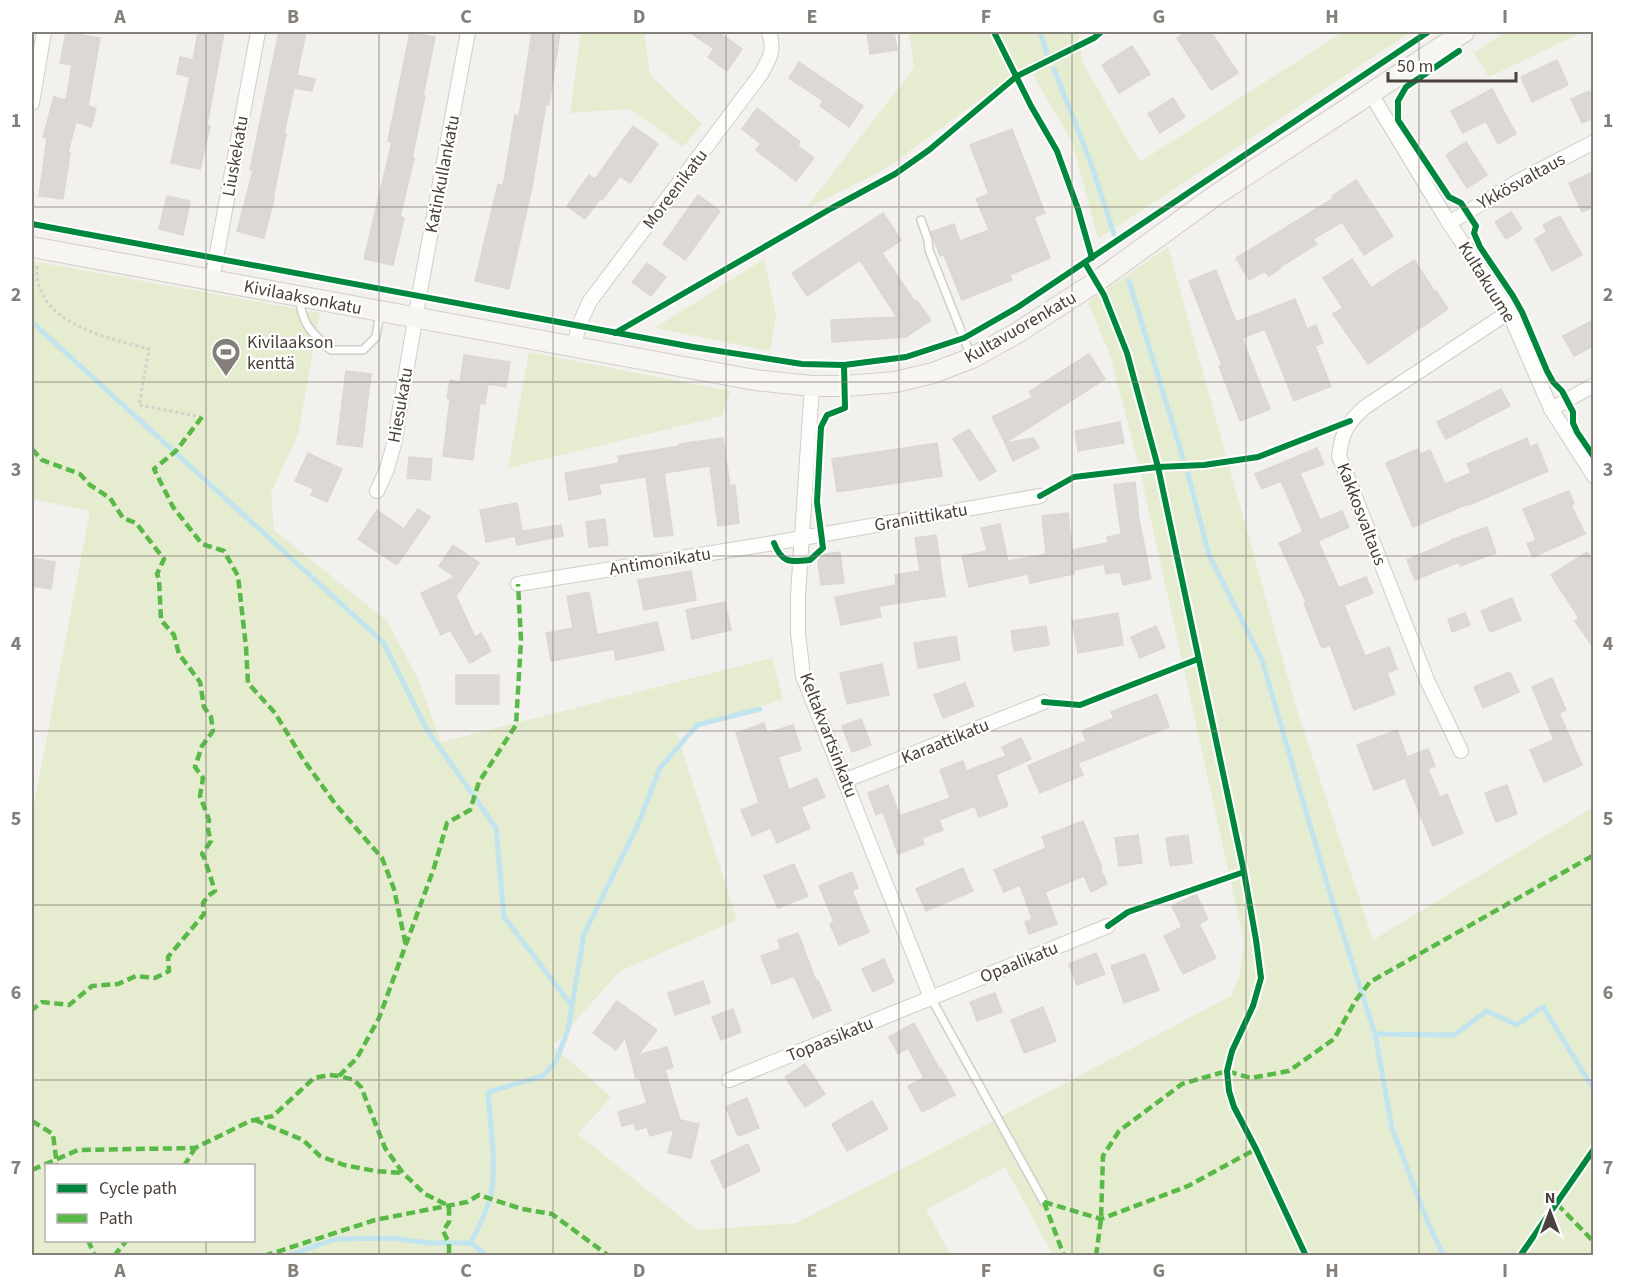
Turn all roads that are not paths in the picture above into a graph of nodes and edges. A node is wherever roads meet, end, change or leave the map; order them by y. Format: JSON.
{"nodes":[{"id":1,"x":44,"y":32,"type":"edge"},
{"id":2,"x":258,"y":32,"type":"edge"},
{"id":3,"x":468,"y":32,"type":"edge"},
{"id":4,"x":770,"y":32,"type":"edge"},
{"id":5,"x":1464,"y":32,"type":"edge"},
{"id":6,"x":1371,"y":94,"type":"junction"},
{"id":7,"x":32,"y":103,"type":"edge"},
{"id":8,"x":1593,"y":142,"type":"edge"},
{"id":9,"x":921,"y":220,"type":"dead end"},
{"id":10,"x":1449,"y":223,"type":"junction"},
{"id":11,"x":35,"y":247,"type":"edge"},
{"id":12,"x":212,"y":280,"type":"junction"},
{"id":13,"x":299,"y":296,"type":"junction"},
{"id":14,"x":380,"y":311,"type":"junction"},
{"id":15,"x":1509,"y":312,"type":"junction"},
{"id":16,"x":415,"y":317,"type":"junction"},
{"id":17,"x":574,"y":346,"type":"junction"},
{"id":18,"x":972,"y":358,"type":"junction"},
{"id":19,"x":1593,"y":385,"type":"edge"},
{"id":20,"x":812,"y":386,"type":"junction"},
{"id":21,"x":1551,"y":409,"type":"junction"},
{"id":22,"x":1593,"y":476,"type":"edge"},
{"id":23,"x":376,"y":491,"type":"dead end"},
{"id":24,"x":1040,"y":496,"type":"dead end"},
{"id":25,"x":802,"y":538,"type":"junction"},
{"id":26,"x":518,"y":584,"type":"dead end"},
{"id":27,"x":1044,"y":702,"type":"dead end"},
{"id":28,"x":1461,"y":752,"type":"dead end"},
{"id":29,"x":846,"y":780,"type":"junction"},
{"id":30,"x":1108,"y":926,"type":"dead end"},
{"id":31,"x":931,"y":998,"type":"junction"},
{"id":32,"x":729,"y":1080,"type":"dead end"},
{"id":33,"x":1044,"y":1202,"type":"dead end"}],
"edges":[{"from":1,"to":7,"type":"street"},
{"from":2,"to":12,"type":"street","name":"Liuskekatu"},
{"from":3,"to":16,"type":"street","name":"Katinkullankatu"},
{"from":4,"to":17,"type":"street","name":"Moreenikatu"},
{"from":5,"to":6,"type":"street","name":"Kultavuorenkatu"},
{"from":6,"to":10,"type":"street","name":"Kultakuume"},
{"from":6,"to":18,"type":"street","name":"Kultavuorenkatu"},
{"from":8,"to":10,"type":"street","name":"Ykkösvaltaus"},
{"from":9,"to":18,"type":"lane"},
{"from":10,"to":15,"type":"street","name":"Kultakuume"},
{"from":11,"to":12,"type":"street","name":"Kivilaaksonkatu"},
{"from":12,"to":13,"type":"street","name":"Kivilaaksonkatu"},
{"from":13,"to":14,"type":"street","name":"Kivilaaksonkatu"},
{"from":13,"to":14,"type":"lane"},
{"from":14,"to":16,"type":"street","name":"Kivilaaksonkatu"},
{"from":15,"to":21,"type":"street","name":"Kultakuume"},
{"from":15,"to":28,"type":"street","name":"Kakkosvaltaus"},
{"from":16,"to":17,"type":"street","name":"Kivilaaksonkatu"},
{"from":16,"to":23,"type":"street","name":"Hiesukatu"},
{"from":17,"to":20,"type":"street","name":"Kultavuorenkatu"},
{"from":18,"to":20,"type":"street","name":"Kultavuorenkatu"},
{"from":19,"to":21,"type":"street"},
{"from":20,"to":25,"type":"street","name":"Keltakvartsinkatu"},
{"from":21,"to":22,"type":"street","name":"Kultakuume"},
{"from":24,"to":25,"type":"street","name":"Graniittikatu"},
{"from":25,"to":26,"type":"street","name":"Antimonikatu"},
{"from":25,"to":29,"type":"street","name":"Keltakvartsinkatu"},
{"from":27,"to":29,"type":"street","name":"Karaattikatu"},
{"from":29,"to":31,"type":"street","name":"Keltakvartsinkatu"},
{"from":30,"to":31,"type":"street","name":"Opaalikatu"},
{"from":31,"to":32,"type":"street","name":"Topaasikatu"},
{"from":31,"to":33,"type":"lane"}]}
